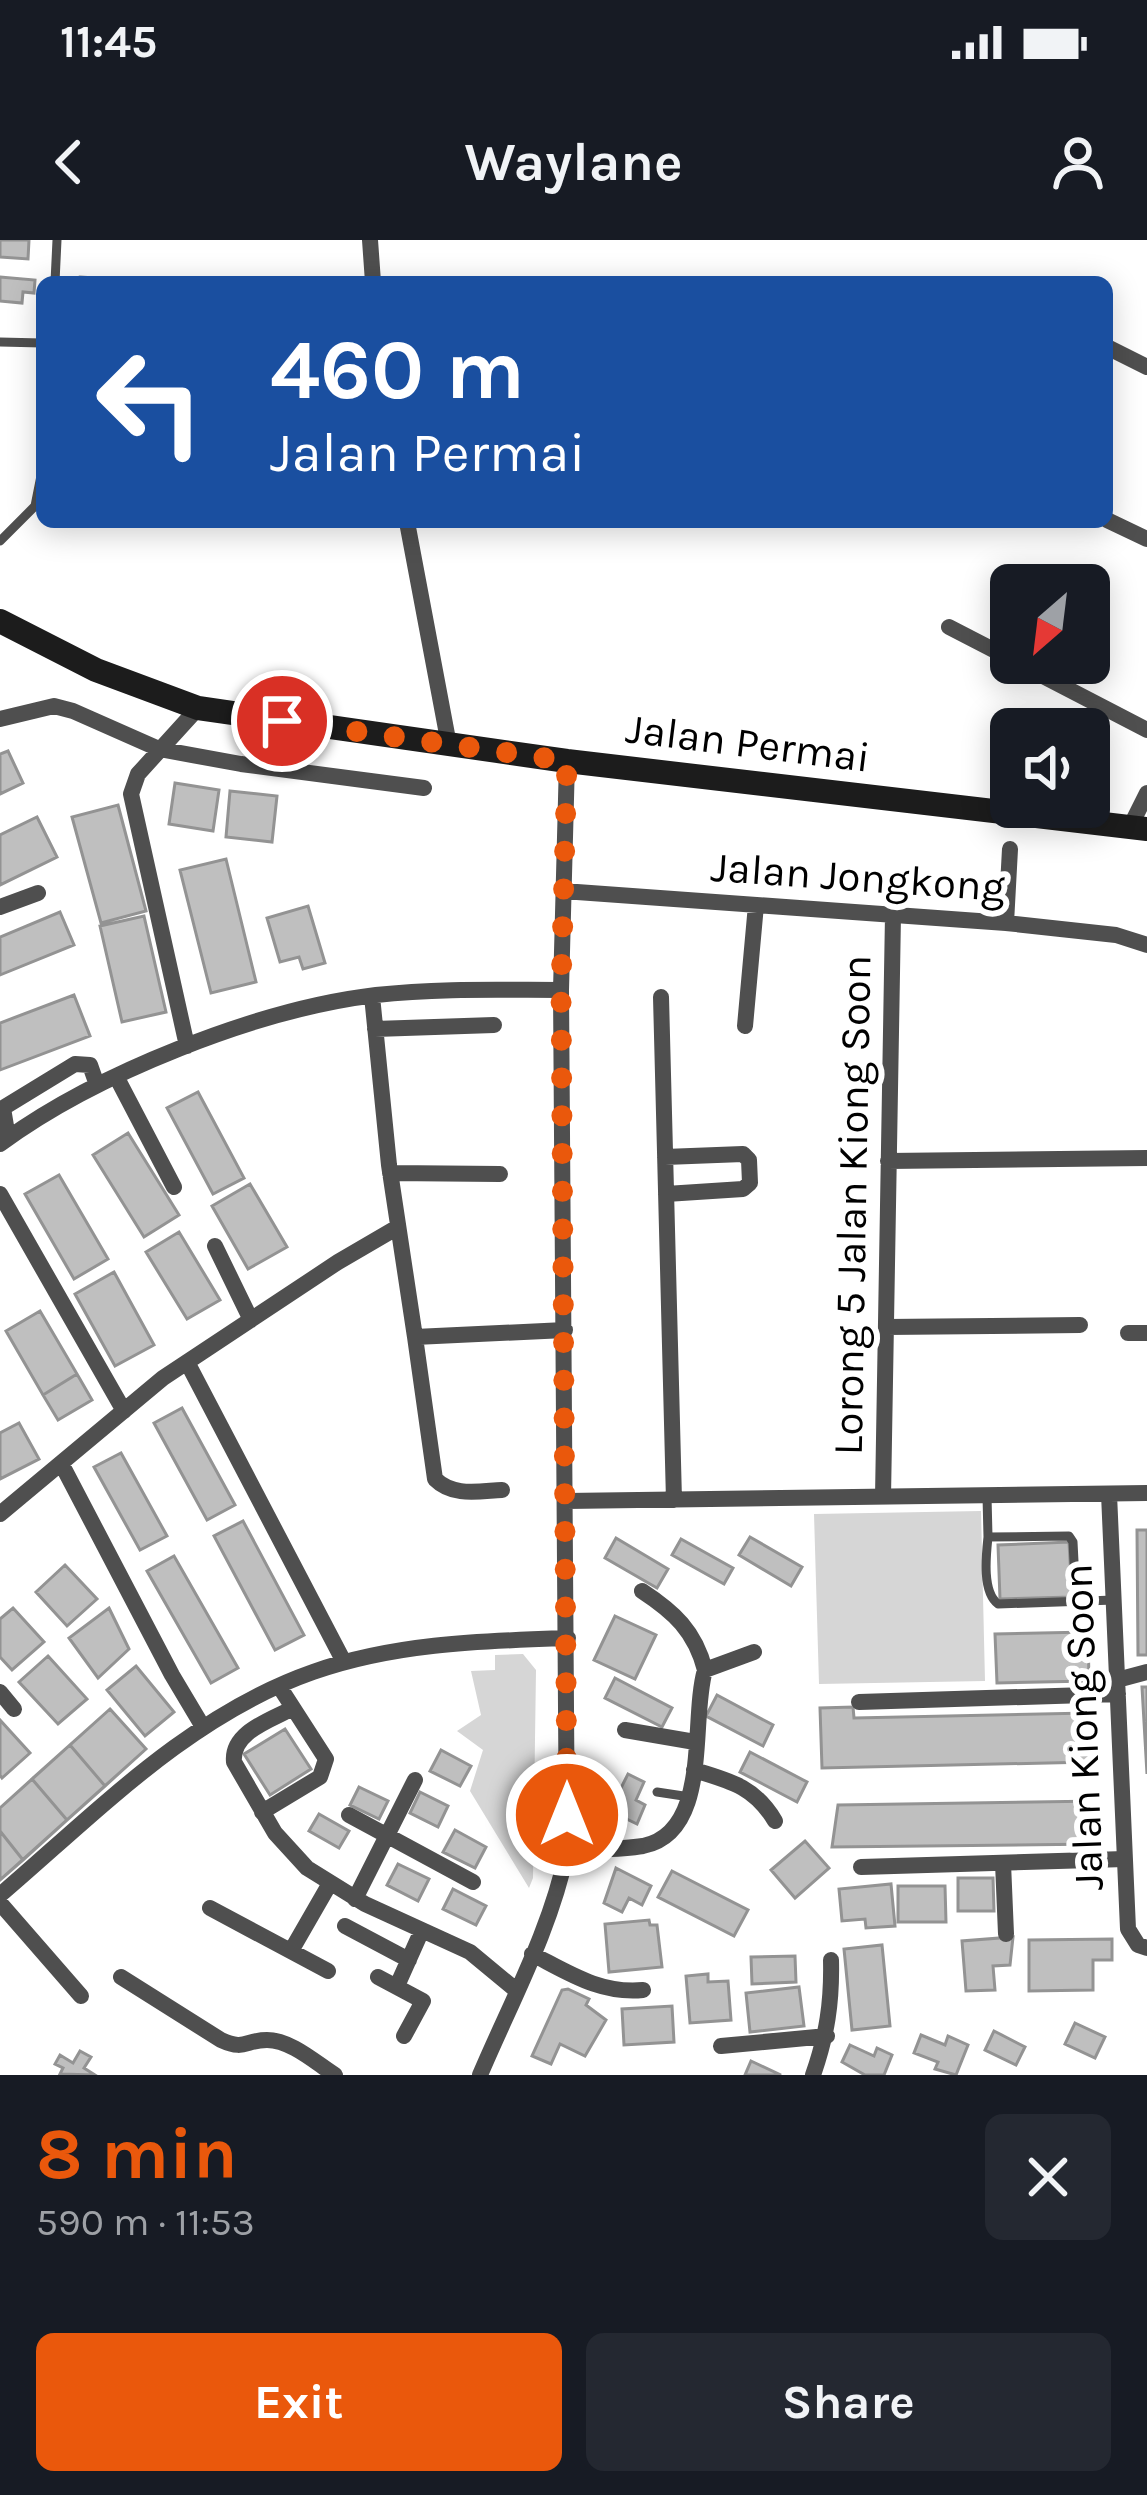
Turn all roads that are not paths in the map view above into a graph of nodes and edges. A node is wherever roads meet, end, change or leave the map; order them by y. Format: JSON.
{"nodes":[{"id":1,"x":57,"y":240,"type":"edge"},
{"id":2,"x":370,"y":240,"type":"edge"},
{"id":3,"x":55,"y":276,"type":"edge"},
{"id":4,"x":373,"y":276,"type":"edge"},
{"id":5,"x":0,"y":342,"type":"edge"},
{"id":6,"x":36,"y":343,"type":"edge"},
{"id":7,"x":1113,"y":350,"type":"edge"},
{"id":8,"x":1147,"y":367,"type":"edge"},
{"id":9,"x":36,"y":501,"type":"edge"},
{"id":10,"x":1113,"y":523,"type":"edge"},
{"id":11,"x":408,"y":528,"type":"edge"},
{"id":12,"x":1147,"y":539,"type":"edge"},
{"id":13,"x":0,"y":541,"type":"edge"},
{"id":14,"x":0,"y":621,"type":"edge"},
{"id":15,"x":949,"y":627,"type":"dead end"},
{"id":16,"x":990,"y":648,"type":"edge"},
{"id":17,"x":1059,"y":684,"type":"edge"},
{"id":18,"x":198,"y":708,"type":"junction"},
{"id":19,"x":0,"y":719,"type":"edge"},
{"id":20,"x":1147,"y":730,"type":"edge"},
{"id":21,"x":449,"y":746,"type":"junction"},
{"id":22,"x":159,"y":749,"type":"junction"},
{"id":23,"x":567,"y":761,"type":"junction"},
{"id":24,"x":424,"y":788,"type":"dead end"},
{"id":25,"x":1147,"y":793,"type":"edge"},
{"id":26,"x":1139,"y":827,"type":"edge"},
{"id":27,"x":1010,"y":849,"type":"dead end"},
{"id":28,"x":563,"y":891,"type":"junction"},
{"id":29,"x":38,"y":893,"type":"dead end"},
{"id":30,"x":756,"y":904,"type":"junction"},
{"id":31,"x":0,"y":908,"type":"edge"},
{"id":32,"x":893,"y":915,"type":"junction"},
{"id":33,"x":1006,"y":923,"type":"junction"},
{"id":34,"x":1147,"y":945,"type":"edge"},
{"id":35,"x":561,"y":990,"type":"junction"},
{"id":36,"x":372,"y":995,"type":"junction"},
{"id":37,"x":661,"y":997,"type":"dead end"},
{"id":38,"x":494,"y":1025,"type":"dead end"},
{"id":39,"x":745,"y":1026,"type":"dead end"},
{"id":40,"x":375,"y":1029,"type":"junction"},
{"id":41,"x":187,"y":1046,"type":"junction"},
{"id":42,"x":116,"y":1078,"type":"junction"},
{"id":43,"x":97,"y":1085,"type":"junction"},
{"id":44,"x":4,"y":1141,"type":"edge"},
{"id":45,"x":665,"y":1157,"type":"junction"},
{"id":46,"x":1147,"y":1158,"type":"edge"},
{"id":47,"x":889,"y":1160,"type":"junction"},
{"id":48,"x":390,"y":1173,"type":"junction"},
{"id":49,"x":500,"y":1174,"type":"dead end"},
{"id":50,"x":174,"y":1187,"type":"dead end"},
{"id":51,"x":0,"y":1194,"type":"edge"},
{"id":52,"x":666,"y":1194,"type":"junction"},
{"id":53,"x":398,"y":1227,"type":"junction"},
{"id":54,"x":215,"y":1246,"type":"dead end"},
{"id":55,"x":251,"y":1320,"type":"junction"},
{"id":56,"x":1080,"y":1325,"type":"dead end"},
{"id":57,"x":886,"y":1328,"type":"junction"},
{"id":58,"x":566,"y":1330,"type":"junction"},
{"id":59,"x":415,"y":1337,"type":"junction"},
{"id":60,"x":187,"y":1362,"type":"junction"},
{"id":61,"x":124,"y":1411,"type":"junction"},
{"id":62,"x":61,"y":1463,"type":"junction"},
{"id":63,"x":502,"y":1490,"type":"dead end"},
{"id":64,"x":1147,"y":1493,"type":"edge"},
{"id":65,"x":1109,"y":1494,"type":"junction"},
{"id":66,"x":987,"y":1496,"type":"junction"},
{"id":67,"x":883,"y":1497,"type":"junction"},
{"id":68,"x":674,"y":1500,"type":"junction"},
{"id":69,"x":566,"y":1502,"type":"junction"},
{"id":70,"x":0,"y":1514,"type":"edge"},
{"id":71,"x":988,"y":1537,"type":"junction"},
{"id":72,"x":641,"y":1591,"type":"dead end"},
{"id":73,"x":1114,"y":1600,"type":"junction"},
{"id":74,"x":1076,"y":1601,"type":"junction"},
{"id":75,"x":568,"y":1638,"type":"junction"},
{"id":76,"x":754,"y":1652,"type":"dead end"},
{"id":77,"x":344,"y":1662,"type":"junction"},
{"id":78,"x":705,"y":1670,"type":"junction"},
{"id":79,"x":1147,"y":1672,"type":"edge"},
{"id":80,"x":279,"y":1686,"type":"junction"},
{"id":81,"x":1118,"y":1687,"type":"junction"},
{"id":82,"x":0,"y":1692,"type":"edge"},
{"id":83,"x":859,"y":1702,"type":"dead end"},
{"id":84,"x":293,"y":1708,"type":"junction"},
{"id":85,"x":14,"y":1709,"type":"dead end"},
{"id":86,"x":203,"y":1726,"type":"junction"},
{"id":87,"x":625,"y":1730,"type":"dead end"},
{"id":88,"x":695,"y":1742,"type":"junction"},
{"id":89,"x":694,"y":1770,"type":"junction"},
{"id":90,"x":416,"y":1780,"type":"dead end"},
{"id":91,"x":657,"y":1792,"type":"dead end"},
{"id":92,"x":690,"y":1797,"type":"junction"},
{"id":93,"x":262,"y":1813,"type":"junction"},
{"id":94,"x":349,"y":1815,"type":"dead end"},
{"id":95,"x":775,"y":1821,"type":"dead end"},
{"id":96,"x":386,"y":1837,"type":"junction"},
{"id":97,"x":567,"y":1851,"type":"junction"},
{"id":98,"x":1125,"y":1859,"type":"junction"},
{"id":99,"x":1003,"y":1863,"type":"junction"},
{"id":100,"x":861,"y":1867,"type":"dead end"},
{"id":101,"x":472,"y":1882,"type":"dead end"},
{"id":102,"x":329,"y":1885,"type":"junction"},
{"id":103,"x":0,"y":1899,"type":"edge"},
{"id":104,"x":355,"y":1899,"type":"junction"},
{"id":105,"x":210,"y":1908,"type":"dead end"},
{"id":106,"x":345,"y":1926,"type":"dead end"},
{"id":107,"x":422,"y":1930,"type":"junction"},
{"id":108,"x":1006,"y":1934,"type":"dead end"},
{"id":109,"x":1147,"y":1948,"type":"edge"},
{"id":110,"x":291,"y":1951,"type":"junction"},
{"id":111,"x":532,"y":1954,"type":"junction"},
{"id":112,"x":409,"y":1960,"type":"junction"},
{"id":113,"x":831,"y":1960,"type":"dead end"},
{"id":114,"x":328,"y":1971,"type":"dead end"},
{"id":115,"x":121,"y":1977,"type":"dead end"},
{"id":116,"x":378,"y":1977,"type":"dead end"},
{"id":117,"x":397,"y":1987,"type":"junction"},
{"id":118,"x":517,"y":1990,"type":"junction"},
{"id":119,"x":643,"y":1990,"type":"dead end"},
{"id":120,"x":81,"y":1996,"type":"dead end"},
{"id":121,"x":404,"y":2036,"type":"dead end"},
{"id":122,"x":827,"y":2036,"type":"junction"},
{"id":123,"x":721,"y":2046,"type":"dead end"},
{"id":124,"x":335,"y":2075,"type":"edge"},
{"id":125,"x":480,"y":2075,"type":"edge"},
{"id":126,"x":813,"y":2075,"type":"edge"}],
"edges":[{"from":1,"to":3,"type":"lane"},
{"from":2,"to":4,"type":"street"},
{"from":5,"to":6,"type":"lane"},
{"from":7,"to":8,"type":"street"},
{"from":9,"to":13,"type":"lane"},
{"from":10,"to":12,"type":"street"},
{"from":11,"to":21,"type":"street"},
{"from":14,"to":18,"type":"street","name":"Jalan Permai"},
{"from":15,"to":16,"type":"street"},
{"from":17,"to":20,"type":"street"},
{"from":18,"to":21,"type":"street","name":"Jalan Permai"},
{"from":18,"to":22,"type":"street"},
{"from":19,"to":22,"type":"street"},
{"from":21,"to":23,"type":"street","name":"Jalan Permai"},
{"from":22,"to":24,"type":"street"},
{"from":22,"to":41,"type":"street"},
{"from":23,"to":26,"type":"street","name":"Jalan Permai"},
{"from":23,"to":28,"type":"street"},
{"from":25,"to":26,"type":"street"},
{"from":27,"to":33,"type":"street"},
{"from":28,"to":30,"type":"street","name":"Jalan Jongkong"},
{"from":28,"to":35,"type":"street"},
{"from":29,"to":31,"type":"street"},
{"from":30,"to":32,"type":"street","name":"Jalan Jongkong"},
{"from":30,"to":39,"type":"street"},
{"from":32,"to":33,"type":"street","name":"Jalan Jongkong"},
{"from":32,"to":47,"type":"street","name":"Lorong 5 Jalan Kiong Soon"},
{"from":33,"to":34,"type":"street","name":"Jalan Jongkong"},
{"from":35,"to":36,"type":"street"},
{"from":35,"to":58,"type":"street"},
{"from":36,"to":40,"type":"street"},
{"from":36,"to":41,"type":"street"},
{"from":37,"to":45,"type":"street"},
{"from":38,"to":40,"type":"street"},
{"from":40,"to":48,"type":"street"},
{"from":41,"to":42,"type":"street"},
{"from":42,"to":43,"type":"street"},
{"from":42,"to":50,"type":"street"},
{"from":43,"to":44,"type":"street"},
{"from":43,"to":44,"type":"street"},
{"from":45,"to":52,"type":"street"},
{"from":45,"to":52,"type":"street"},
{"from":46,"to":47,"type":"street"},
{"from":47,"to":57,"type":"street","name":"Lorong 5 Jalan Kiong Soon"},
{"from":48,"to":49,"type":"street"},
{"from":48,"to":53,"type":"street"},
{"from":51,"to":61,"type":"street"},
{"from":52,"to":68,"type":"street"},
{"from":53,"to":55,"type":"street"},
{"from":53,"to":59,"type":"street"},
{"from":54,"to":55,"type":"street"},
{"from":55,"to":60,"type":"street"},
{"from":56,"to":57,"type":"street"},
{"from":57,"to":67,"type":"street","name":"Lorong 5 Jalan Kiong Soon"},
{"from":58,"to":59,"type":"street"},
{"from":58,"to":69,"type":"street"},
{"from":59,"to":63,"type":"street"},
{"from":60,"to":61,"type":"street"},
{"from":60,"to":77,"type":"street"},
{"from":61,"to":62,"type":"street"},
{"from":62,"to":70,"type":"street"},
{"from":62,"to":86,"type":"street"},
{"from":64,"to":65,"type":"street"},
{"from":65,"to":66,"type":"street"},
{"from":65,"to":73,"type":"street","name":"Jalan Kiong Soon"},
{"from":66,"to":67,"type":"street"},
{"from":66,"to":71,"type":"lane"},
{"from":67,"to":68,"type":"street"},
{"from":68,"to":69,"type":"street"},
{"from":69,"to":75,"type":"street"},
{"from":71,"to":74,"type":"lane"},
{"from":71,"to":74,"type":"lane"},
{"from":72,"to":78,"type":"street"},
{"from":73,"to":74,"type":"lane"},
{"from":73,"to":81,"type":"street","name":"Jalan Kiong Soon"},
{"from":75,"to":77,"type":"street"},
{"from":75,"to":97,"type":"street"},
{"from":76,"to":78,"type":"street"},
{"from":77,"to":80,"type":"street"},
{"from":78,"to":88,"type":"street"},
{"from":79,"to":81,"type":"street"},
{"from":80,"to":84,"type":"street"},
{"from":80,"to":86,"type":"street"},
{"from":81,"to":83,"type":"street"},
{"from":81,"to":98,"type":"street","name":"Jalan Kiong Soon"},
{"from":82,"to":85,"type":"street"},
{"from":84,"to":93,"type":"street"},
{"from":84,"to":93,"type":"street"},
{"from":86,"to":103,"type":"street"},
{"from":87,"to":88,"type":"street"},
{"from":88,"to":89,"type":"street"},
{"from":89,"to":92,"type":"street"},
{"from":89,"to":95,"type":"street"},
{"from":90,"to":96,"type":"street"},
{"from":91,"to":92,"type":"lane"},
{"from":92,"to":97,"type":"street"},
{"from":93,"to":102,"type":"street"},
{"from":94,"to":96,"type":"street"},
{"from":96,"to":101,"type":"street"},
{"from":96,"to":104,"type":"street"},
{"from":97,"to":111,"type":"street"},
{"from":98,"to":99,"type":"street"},
{"from":98,"to":109,"type":"street","name":"Jalan Kiong Soon"},
{"from":99,"to":100,"type":"street"},
{"from":99,"to":108,"type":"street"},
{"from":102,"to":104,"type":"street"},
{"from":102,"to":110,"type":"street"},
{"from":103,"to":120,"type":"street"},
{"from":104,"to":107,"type":"street"},
{"from":105,"to":110,"type":"street"},
{"from":106,"to":112,"type":"street"},
{"from":107,"to":112,"type":"street"},
{"from":107,"to":118,"type":"street"},
{"from":110,"to":114,"type":"street"},
{"from":111,"to":118,"type":"street"},
{"from":111,"to":119,"type":"street"},
{"from":112,"to":117,"type":"street"},
{"from":113,"to":122,"type":"street"},
{"from":115,"to":124,"type":"street"},
{"from":116,"to":117,"type":"street"},
{"from":117,"to":121,"type":"street"},
{"from":118,"to":125,"type":"street"},
{"from":122,"to":123,"type":"street"},
{"from":122,"to":126,"type":"street"}]}
